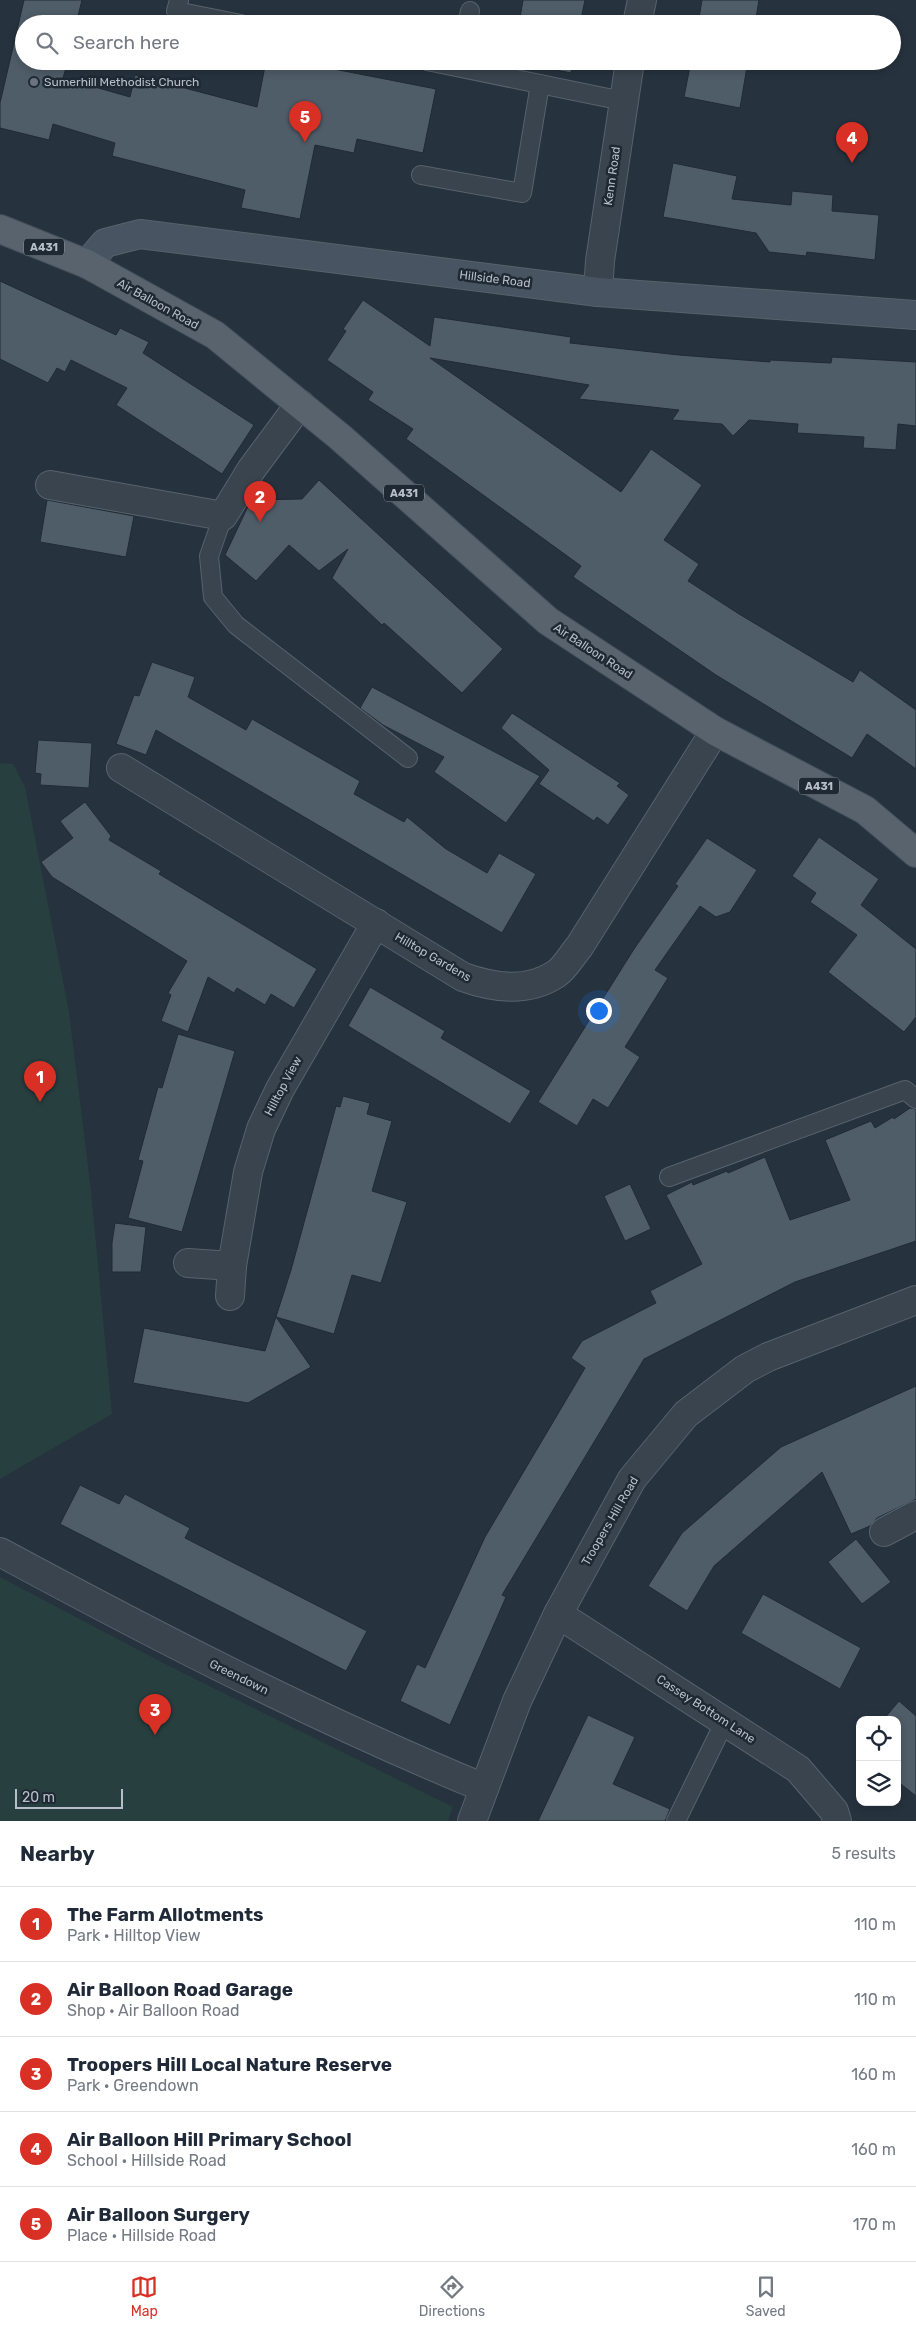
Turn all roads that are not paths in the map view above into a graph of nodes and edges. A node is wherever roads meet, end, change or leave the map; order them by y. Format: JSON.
{"nodes":[{"id":1,"x":178,"y":0,"type":"edge"},
{"id":2,"x":642,"y":0,"type":"edge"},
{"id":3,"x":196,"y":15,"type":"edge"},
{"id":4,"x":639,"y":15,"type":"edge"},
{"id":5,"x":483,"y":70,"type":"edge"},
{"id":6,"x":628,"y":70,"type":"edge"},
{"id":7,"x":540,"y":84,"type":"junction"},
{"id":8,"x":623,"y":101,"type":"junction"},
{"id":9,"x":421,"y":175,"type":"dead end"},
{"id":10,"x":0,"y":229,"type":"edge"},
{"id":11,"x":87,"y":264,"type":"junction"},
{"id":12,"x":598,"y":292,"type":"junction"},
{"id":13,"x":916,"y":315,"type":"edge"},
{"id":14,"x":300,"y":404,"type":"junction"},
{"id":15,"x":50,"y":485,"type":"dead end"},
{"id":16,"x":223,"y":516,"type":"junction"},
{"id":17,"x":715,"y":731,"type":"junction"},
{"id":18,"x":408,"y":758,"type":"dead end"},
{"id":19,"x":121,"y":768,"type":"dead end"},
{"id":20,"x":916,"y":853,"type":"edge"},
{"id":21,"x":376,"y":923,"type":"junction"},
{"id":22,"x":916,"y":1099,"type":"edge"},
{"id":23,"x":670,"y":1177,"type":"dead end"},
{"id":24,"x":188,"y":1263,"type":"dead end"},
{"id":25,"x":232,"y":1266,"type":"junction"},
{"id":26,"x":230,"y":1296,"type":"dead end"},
{"id":27,"x":916,"y":1300,"type":"edge"},
{"id":28,"x":916,"y":1515,"type":"edge"},
{"id":29,"x":884,"y":1532,"type":"dead end"},
{"id":30,"x":0,"y":1552,"type":"edge"},
{"id":31,"x":558,"y":1614,"type":"junction"},
{"id":32,"x":725,"y":1721,"type":"junction"},
{"id":33,"x":484,"y":1788,"type":"junction"},
{"id":34,"x":472,"y":1821,"type":"edge"},
{"id":35,"x":676,"y":1821,"type":"edge"},
{"id":36,"x":837,"y":1821,"type":"edge"}],
"edges":[{"from":1,"to":3,"type":"lane"},
{"from":2,"to":4,"type":"street"},
{"from":5,"to":7,"type":"lane"},
{"from":6,"to":8,"type":"street","name":"Kenn Road"},
{"from":7,"to":8,"type":"lane"},
{"from":7,"to":9,"type":"lane"},
{"from":8,"to":12,"type":"street","name":"Kenn Road"},
{"from":10,"to":11,"type":"main road","name":"Air Balloon Road","number":"A431"},
{"from":11,"to":12,"type":"street","name":"Hillside Road"},
{"from":11,"to":14,"type":"main road","name":"Air Balloon Road","number":"A431"},
{"from":12,"to":13,"type":"street","name":"Hillside Road"},
{"from":14,"to":16,"type":"street"},
{"from":14,"to":17,"type":"main road","name":"Air Balloon Road","number":"A431"},
{"from":15,"to":16,"type":"street"},
{"from":16,"to":18,"type":"lane"},
{"from":17,"to":20,"type":"main road","name":"Air Balloon Road","number":"A431"},
{"from":17,"to":21,"type":"street","name":"Hilltop Gardens"},
{"from":19,"to":21,"type":"street","name":"Hilltop Gardens"},
{"from":21,"to":25,"type":"street","name":"Hilltop View"},
{"from":22,"to":23,"type":"lane"},
{"from":24,"to":25,"type":"street"},
{"from":25,"to":26,"type":"street","name":"Hilltop View"},
{"from":27,"to":31,"type":"street","name":"Troopers Hill Road"},
{"from":28,"to":29,"type":"street"},
{"from":30,"to":33,"type":"street","name":"Greendown"},
{"from":31,"to":32,"type":"street","name":"Cassey Bottom Lane"},
{"from":31,"to":33,"type":"street","name":"Troopers Hill Road"},
{"from":32,"to":35,"type":"lane"},
{"from":32,"to":36,"type":"street","name":"Cassey Bottom Lane"},
{"from":33,"to":34,"type":"street","name":"Troopers Hill Road"}]}
